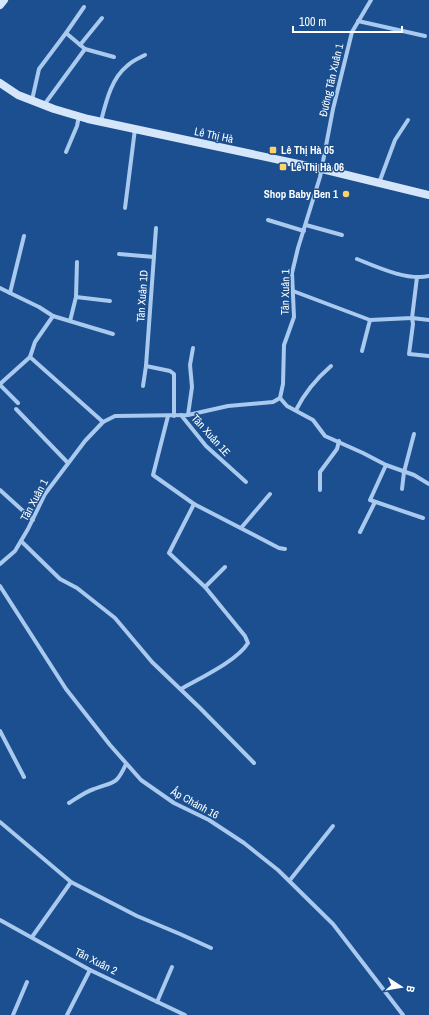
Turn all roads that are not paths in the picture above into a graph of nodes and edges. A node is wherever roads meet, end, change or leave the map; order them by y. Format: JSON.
{"nodes":[{"id":1,"x":4,"y":0,"type":"edge"},
{"id":2,"x":371,"y":0,"type":"edge"},
{"id":3,"x":0,"y":5,"type":"edge"},
{"id":4,"x":84,"y":7,"type":"dead end"},
{"id":5,"x":102,"y":18,"type":"dead end"},
{"id":6,"x":358,"y":21,"type":"junction"},
{"id":7,"x":66,"y":33,"type":"junction"},
{"id":8,"x":425,"y":36,"type":"dead end"},
{"id":9,"x":80,"y":45,"type":"junction"},
{"id":10,"x":85,"y":49,"type":"junction"},
{"id":11,"x":145,"y":55,"type":"dead end"},
{"id":12,"x":114,"y":56,"type":"dead end"},
{"id":13,"x":0,"y":83,"type":"edge"},
{"id":14,"x":32,"y":100,"type":"junction"},
{"id":15,"x":44,"y":105,"type":"junction"},
{"id":16,"x":79,"y":116,"type":"junction"},
{"id":17,"x":408,"y":120,"type":"dead end"},
{"id":18,"x":101,"y":121,"type":"junction"},
{"id":19,"x":135,"y":129,"type":"junction"},
{"id":20,"x":66,"y":152,"type":"dead end"},
{"id":21,"x":322,"y":169,"type":"junction"},
{"id":22,"x":379,"y":183,"type":"junction"},
{"id":23,"x":429,"y":194,"type":"edge"},
{"id":24,"x":125,"y":208,"type":"dead end"},
{"id":25,"x":268,"y":220,"type":"dead end"},
{"id":26,"x":306,"y":225,"type":"junction"},
{"id":27,"x":156,"y":228,"type":"dead end"},
{"id":28,"x":304,"y":231,"type":"junction"},
{"id":29,"x":342,"y":235,"type":"dead end"},
{"id":30,"x":24,"y":236,"type":"dead end"},
{"id":31,"x":119,"y":254,"type":"dead end"},
{"id":32,"x":154,"y":257,"type":"junction"},
{"id":33,"x":357,"y":260,"type":"dead end"},
{"id":34,"x":77,"y":262,"type":"dead end"},
{"id":35,"x":429,"y":276,"type":"edge"},
{"id":36,"x":417,"y":277,"type":"junction"},
{"id":37,"x":0,"y":288,"type":"edge"},
{"id":38,"x":293,"y":291,"type":"junction"},
{"id":39,"x":10,"y":292,"type":"junction"},
{"id":40,"x":76,"y":297,"type":"junction"},
{"id":41,"x":110,"y":301,"type":"dead end"},
{"id":42,"x":53,"y":316,"type":"junction"},
{"id":43,"x":412,"y":318,"type":"junction"},
{"id":44,"x":370,"y":320,"type":"junction"},
{"id":45,"x":429,"y":320,"type":"edge"},
{"id":46,"x":70,"y":321,"type":"junction"},
{"id":47,"x":113,"y":334,"type":"dead end"},
{"id":48,"x":193,"y":348,"type":"dead end"},
{"id":49,"x":362,"y":351,"type":"dead end"},
{"id":50,"x":429,"y":356,"type":"edge"},
{"id":51,"x":30,"y":357,"type":"junction"},
{"id":52,"x":146,"y":366,"type":"junction"},
{"id":53,"x":331,"y":366,"type":"dead end"},
{"id":54,"x":0,"y":385,"type":"edge"},
{"id":55,"x":143,"y":386,"type":"dead end"},
{"id":56,"x":280,"y":398,"type":"junction"},
{"id":57,"x":18,"y":403,"type":"dead end"},
{"id":58,"x":16,"y":409,"type":"dead end"},
{"id":59,"x":296,"y":410,"type":"junction"},
{"id":60,"x":181,"y":415,"type":"junction"},
{"id":61,"x":188,"y":415,"type":"junction"},
{"id":62,"x":168,"y":416,"type":"junction"},
{"id":63,"x":174,"y":416,"type":"junction"},
{"id":64,"x":103,"y":422,"type":"junction"},
{"id":65,"x":414,"y":434,"type":"dead end"},
{"id":66,"x":338,"y":441,"type":"junction"},
{"id":67,"x":68,"y":463,"type":"junction"},
{"id":68,"x":386,"y":466,"type":"junction"},
{"id":69,"x":404,"y":472,"type":"junction"},
{"id":70,"x":246,"y":482,"type":"dead end"},
{"id":71,"x":429,"y":484,"type":"edge"},
{"id":72,"x":402,"y":489,"type":"dead end"},
{"id":73,"x":0,"y":490,"type":"edge"},
{"id":74,"x":320,"y":490,"type":"dead end"},
{"id":75,"x":270,"y":494,"type":"dead end"},
{"id":76,"x":375,"y":502,"type":"junction"},
{"id":77,"x":194,"y":504,"type":"junction"},
{"id":78,"x":423,"y":518,"type":"dead end"},
{"id":79,"x":33,"y":520,"type":"junction"},
{"id":80,"x":241,"y":528,"type":"junction"},
{"id":81,"x":360,"y":532,"type":"dead end"},
{"id":82,"x":22,"y":541,"type":"junction"},
{"id":83,"x":285,"y":549,"type":"dead end"},
{"id":84,"x":0,"y":564,"type":"edge"},
{"id":85,"x":225,"y":567,"type":"dead end"},
{"id":86,"x":0,"y":586,"type":"edge"},
{"id":87,"x":205,"y":587,"type":"junction"},
{"id":88,"x":181,"y":689,"type":"junction"},
{"id":89,"x":0,"y":731,"type":"edge"},
{"id":90,"x":254,"y":763,"type":"dead end"},
{"id":91,"x":126,"y":764,"type":"junction"},
{"id":92,"x":24,"y":777,"type":"dead end"},
{"id":93,"x":69,"y":803,"type":"dead end"},
{"id":94,"x":0,"y":822,"type":"edge"},
{"id":95,"x":333,"y":826,"type":"dead end"},
{"id":96,"x":290,"y":880,"type":"junction"},
{"id":97,"x":71,"y":882,"type":"junction"},
{"id":98,"x":0,"y":920,"type":"edge"},
{"id":99,"x":32,"y":937,"type":"junction"},
{"id":100,"x":211,"y":948,"type":"dead end"},
{"id":101,"x":172,"y":967,"type":"dead end"},
{"id":102,"x":90,"y":970,"type":"junction"},
{"id":103,"x":27,"y":982,"type":"dead end"},
{"id":104,"x":157,"y":1002,"type":"junction"},
{"id":105,"x":13,"y":1015,"type":"edge"},
{"id":106,"x":67,"y":1015,"type":"edge"},
{"id":107,"x":185,"y":1015,"type":"edge"},
{"id":108,"x":403,"y":1015,"type":"edge"}],
"edges":[{"from":1,"to":3,"type":"street"},
{"from":2,"to":6,"type":"street","name":"Đường Tân Xuân 1"},
{"from":4,"to":7,"type":"street"},
{"from":5,"to":9,"type":"street"},
{"from":6,"to":8,"type":"street"},
{"from":6,"to":21,"type":"street","name":"Đường Tân Xuân 1"},
{"from":7,"to":9,"type":"street"},
{"from":7,"to":14,"type":"street"},
{"from":9,"to":10,"type":"street"},
{"from":10,"to":12,"type":"street"},
{"from":10,"to":15,"type":"street"},
{"from":11,"to":18,"type":"street"},
{"from":13,"to":14,"type":"street","name":"Lê Thị Hà"},
{"from":14,"to":15,"type":"street","name":"Lê Thị Hà"},
{"from":15,"to":16,"type":"street","name":"Lê Thị Hà"},
{"from":16,"to":18,"type":"street","name":"Lê Thị Hà"},
{"from":16,"to":20,"type":"street"},
{"from":17,"to":22,"type":"street"},
{"from":18,"to":19,"type":"street","name":"Lê Thị Hà"},
{"from":19,"to":21,"type":"street","name":"Lê Thị Hà"},
{"from":19,"to":24,"type":"street"},
{"from":21,"to":22,"type":"street","name":"Lê Thị Hà"},
{"from":21,"to":26,"type":"street","name":"Tân Xuân 1"},
{"from":22,"to":23,"type":"street","name":"Lê Thị Hà"},
{"from":25,"to":28,"type":"street"},
{"from":26,"to":28,"type":"street","name":"Tân Xuân 1"},
{"from":26,"to":29,"type":"street"},
{"from":27,"to":32,"type":"street","name":"Tân Xuân 1D"},
{"from":28,"to":38,"type":"street","name":"Tân Xuân 1"},
{"from":30,"to":39,"type":"street"},
{"from":31,"to":32,"type":"street"},
{"from":32,"to":52,"type":"street","name":"Tân Xuân 1D"},
{"from":33,"to":36,"type":"street"},
{"from":34,"to":40,"type":"street"},
{"from":35,"to":36,"type":"street"},
{"from":36,"to":43,"type":"street"},
{"from":37,"to":39,"type":"street"},
{"from":38,"to":44,"type":"street"},
{"from":38,"to":56,"type":"street","name":"Tân Xuân 1"},
{"from":39,"to":42,"type":"street"},
{"from":40,"to":41,"type":"street"},
{"from":40,"to":46,"type":"street"},
{"from":42,"to":46,"type":"street"},
{"from":42,"to":51,"type":"street"},
{"from":43,"to":44,"type":"street"},
{"from":43,"to":45,"type":"street"},
{"from":43,"to":50,"type":"street"},
{"from":44,"to":49,"type":"street"},
{"from":46,"to":47,"type":"street"},
{"from":48,"to":61,"type":"street"},
{"from":51,"to":54,"type":"street"},
{"from":51,"to":64,"type":"street"},
{"from":52,"to":55,"type":"street","name":"Tân Xuân 1D"},
{"from":52,"to":63,"type":"street"},
{"from":53,"to":59,"type":"street"},
{"from":54,"to":57,"type":"street"},
{"from":56,"to":59,"type":"street"},
{"from":56,"to":61,"type":"street","name":"Tân Xuân 1"},
{"from":58,"to":67,"type":"street"},
{"from":59,"to":66,"type":"street"},
{"from":60,"to":61,"type":"street","name":"Tân Xuân 1"},
{"from":60,"to":63,"type":"street","name":"Tân Xuân 1"},
{"from":60,"to":70,"type":"street","name":"Tân Xuân 1E"},
{"from":62,"to":63,"type":"street","name":"Tân Xuân 1"},
{"from":62,"to":64,"type":"street","name":"Tân Xuân 1"},
{"from":62,"to":77,"type":"street"},
{"from":64,"to":67,"type":"street","name":"Tân Xuân 1"},
{"from":65,"to":69,"type":"street"},
{"from":66,"to":68,"type":"street"},
{"from":66,"to":74,"type":"street"},
{"from":67,"to":79,"type":"street","name":"Tân Xuân 1"},
{"from":68,"to":69,"type":"street"},
{"from":68,"to":76,"type":"street"},
{"from":69,"to":71,"type":"street"},
{"from":69,"to":72,"type":"street"},
{"from":73,"to":79,"type":"street"},
{"from":75,"to":80,"type":"street"},
{"from":76,"to":78,"type":"street"},
{"from":76,"to":81,"type":"street"},
{"from":77,"to":80,"type":"street"},
{"from":77,"to":87,"type":"street"},
{"from":79,"to":82,"type":"street","name":"Tân Xuân 1"},
{"from":80,"to":83,"type":"street"},
{"from":82,"to":84,"type":"street","name":"Tân Xuân 1"},
{"from":82,"to":88,"type":"street"},
{"from":85,"to":87,"type":"street"},
{"from":86,"to":91,"type":"street","name":"Ấp Chánh 16"},
{"from":87,"to":88,"type":"street"},
{"from":88,"to":90,"type":"street"},
{"from":89,"to":92,"type":"street"},
{"from":91,"to":93,"type":"street"},
{"from":91,"to":96,"type":"street","name":"Ấp Chánh 16"},
{"from":94,"to":97,"type":"street"},
{"from":95,"to":96,"type":"street"},
{"from":96,"to":108,"type":"street","name":"Ấp Chánh 16"},
{"from":97,"to":99,"type":"street"},
{"from":97,"to":100,"type":"street"},
{"from":98,"to":99,"type":"street","name":"Tân Xuân 2"},
{"from":99,"to":102,"type":"street","name":"Tân Xuân 2"},
{"from":101,"to":104,"type":"street"},
{"from":102,"to":104,"type":"street","name":"Tân Xuân 2"},
{"from":102,"to":106,"type":"street"},
{"from":103,"to":105,"type":"street"},
{"from":104,"to":107,"type":"street","name":"Tân Xuân 2"}]}
